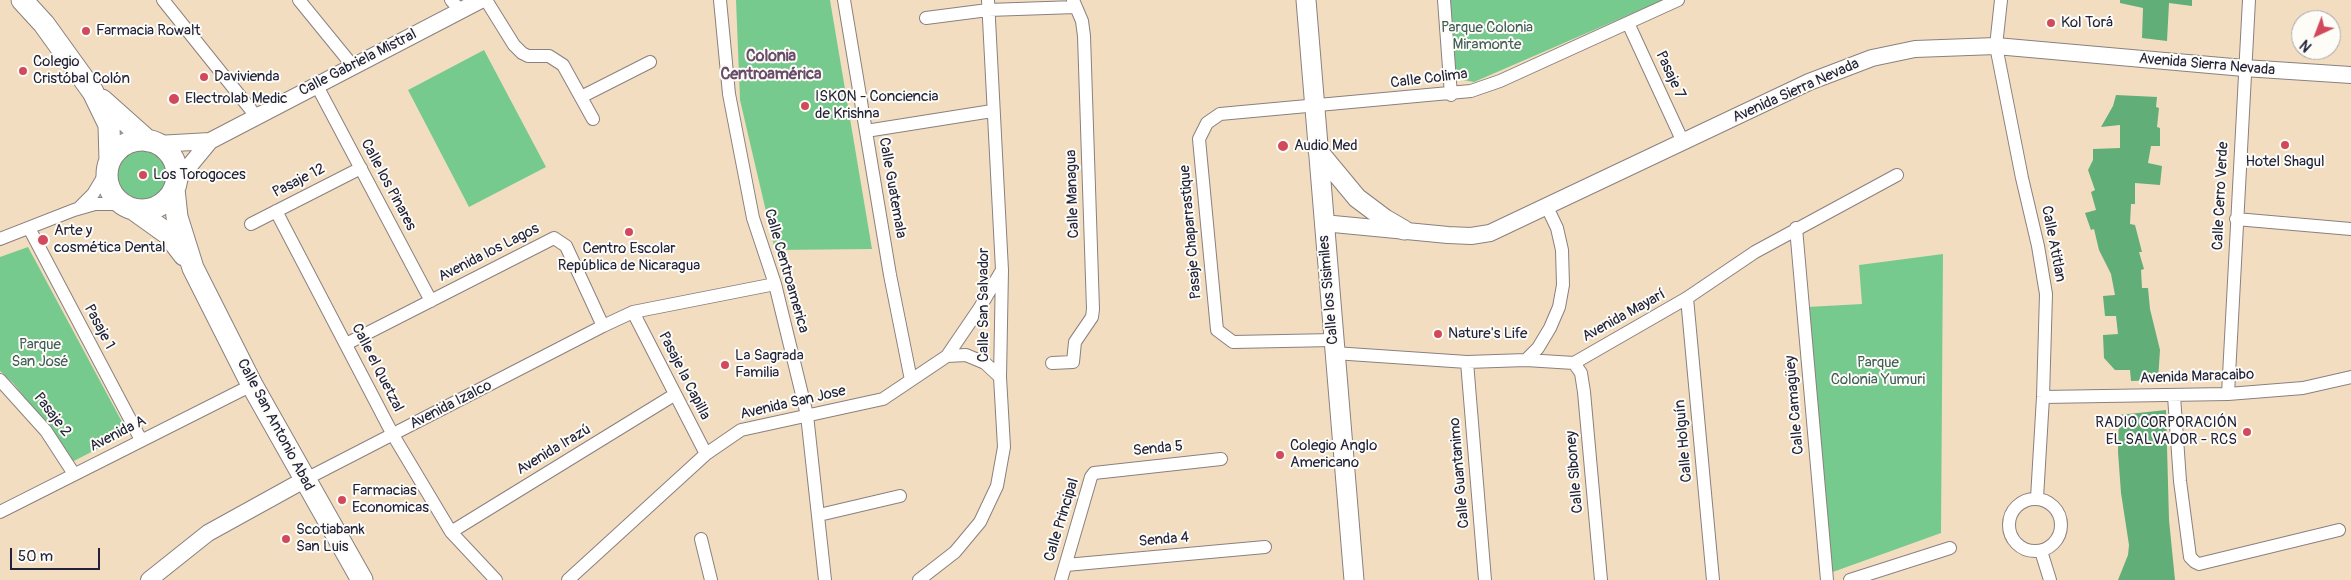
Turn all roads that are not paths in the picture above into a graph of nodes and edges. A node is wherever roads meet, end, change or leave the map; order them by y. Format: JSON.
{"nodes":[{"id":1,"x":22,"y":0,"type":"edge"},
{"id":2,"x":163,"y":0,"type":"edge"},
{"id":3,"x":299,"y":0,"type":"edge"},
{"id":4,"x":480,"y":0,"type":"edge"},
{"id":5,"x":486,"y":0,"type":"edge"},
{"id":6,"x":720,"y":0,"type":"edge"},
{"id":7,"x":844,"y":0,"type":"edge"},
{"id":8,"x":1306,"y":0,"type":"edge"},
{"id":9,"x":1444,"y":0,"type":"edge"},
{"id":10,"x":1678,"y":0,"type":"edge"},
{"id":11,"x":2001,"y":0,"type":"edge"},
{"id":12,"x":2249,"y":0,"type":"edge"},
{"id":13,"x":1075,"y":4,"type":"edge"},
{"id":14,"x":456,"y":5,"type":"edge"},
{"id":15,"x":988,"y":5,"type":"edge"},
{"id":16,"x":926,"y":18,"type":"dead end"},
{"id":17,"x":1628,"y":23,"type":"junction"},
{"id":18,"x":1996,"y":46,"type":"junction"},
{"id":19,"x":650,"y":62,"type":"dead end"},
{"id":20,"x":352,"y":65,"type":"junction"},
{"id":21,"x":2244,"y":68,"type":"junction"},
{"id":22,"x":2351,"y":75,"type":"edge"},
{"id":23,"x":316,"y":84,"type":"junction"},
{"id":24,"x":94,"y":92,"type":"junction"},
{"id":25,"x":1451,"y":95,"type":"junction"},
{"id":26,"x":581,"y":97,"type":"junction"},
{"id":27,"x":1315,"y":107,"type":"junction"},
{"id":28,"x":992,"y":112,"type":"junction"},
{"id":29,"x":256,"y":116,"type":"junction"},
{"id":30,"x":593,"y":119,"type":"dead end"},
{"id":31,"x":866,"y":131,"type":"junction"},
{"id":32,"x":210,"y":141,"type":"junction"},
{"id":33,"x":153,"y":142,"type":"junction"},
{"id":34,"x":1684,"y":142,"type":"junction"},
{"id":35,"x":1318,"y":151,"type":"junction"},
{"id":36,"x":109,"y":165,"type":"junction"},
{"id":37,"x":361,"y":168,"type":"junction"},
{"id":38,"x":1897,"y":175,"type":"dead end"},
{"id":39,"x":175,"y":185,"type":"junction"},
{"id":40,"x":128,"y":207,"type":"junction"},
{"id":41,"x":1547,"y":207,"type":"junction"},
{"id":42,"x":74,"y":210,"type":"junction"},
{"id":43,"x":276,"y":211,"type":"junction"},
{"id":44,"x":2236,"y":219,"type":"junction"},
{"id":45,"x":1323,"y":222,"type":"junction"},
{"id":46,"x":251,"y":224,"type":"dead end"},
{"id":47,"x":29,"y":228,"type":"junction"},
{"id":48,"x":1796,"y":228,"type":"junction"},
{"id":49,"x":2351,"y":229,"type":"edge"},
{"id":50,"x":1404,"y":230,"type":"junction"},
{"id":51,"x":0,"y":239,"type":"edge"},
{"id":52,"x":193,"y":268,"type":"junction"},
{"id":53,"x":1002,"y":270,"type":"junction"},
{"id":54,"x":775,"y":284,"type":"junction"},
{"id":55,"x":1687,"y":298,"type":"junction"},
{"id":56,"x":431,"y":300,"type":"junction"},
{"id":57,"x":633,"y":312,"type":"junction"},
{"id":58,"x":603,"y":326,"type":"junction"},
{"id":59,"x":346,"y":344,"type":"junction"},
{"id":60,"x":1333,"y":347,"type":"junction"},
{"id":61,"x":948,"y":356,"type":"junction"},
{"id":62,"x":1526,"y":360,"type":"junction"},
{"id":63,"x":1467,"y":362,"type":"junction"},
{"id":64,"x":1052,"y":363,"type":"dead end"},
{"id":65,"x":1574,"y":363,"type":"junction"},
{"id":66,"x":1000,"y":377,"type":"junction"},
{"id":67,"x":2351,"y":377,"type":"edge"},
{"id":68,"x":0,"y":380,"type":"edge"},
{"id":69,"x":912,"y":380,"type":"junction"},
{"id":70,"x":252,"y":384,"type":"junction"},
{"id":71,"x":2228,"y":394,"type":"junction"},
{"id":72,"x":674,"y":395,"type":"junction"},
{"id":73,"x":2174,"y":396,"type":"junction"},
{"id":74,"x":2043,"y":397,"type":"junction"},
{"id":75,"x":807,"y":415,"type":"junction"},
{"id":76,"x":393,"y":435,"type":"junction"},
{"id":77,"x":141,"y":440,"type":"junction"},
{"id":78,"x":706,"y":454,"type":"junction"},
{"id":79,"x":1221,"y":459,"type":"dead end"},
{"id":80,"x":1099,"y":472,"type":"joint"},
{"id":81,"x":74,"y":474,"type":"junction"},
{"id":82,"x":304,"y":480,"type":"junction"},
{"id":83,"x":900,"y":496,"type":"dead end"},
{"id":84,"x":2037,"y":498,"type":"junction"},
{"id":85,"x":0,"y":512,"type":"edge"},
{"id":86,"x":819,"y":515,"type":"junction"},
{"id":87,"x":2339,"y":530,"type":"dead end"},
{"id":88,"x":451,"y":532,"type":"junction"},
{"id":89,"x":701,"y":539,"type":"dead end"},
{"id":90,"x":1265,"y":547,"type":"dead end"},
{"id":91,"x":1950,"y":548,"type":"dead end"},
{"id":92,"x":2041,"y":551,"type":"junction"},
{"id":93,"x":1066,"y":565,"type":"junction"},
{"id":94,"x":149,"y":580,"type":"edge"},
{"id":95,"x":362,"y":580,"type":"edge"},
{"id":96,"x":496,"y":580,"type":"edge"},
{"id":97,"x":568,"y":580,"type":"edge"},
{"id":98,"x":711,"y":580,"type":"edge"},
{"id":99,"x":825,"y":580,"type":"edge"},
{"id":100,"x":919,"y":580,"type":"edge"},
{"id":101,"x":1062,"y":580,"type":"edge"},
{"id":102,"x":1354,"y":580,"type":"edge"},
{"id":103,"x":1485,"y":580,"type":"edge"},
{"id":104,"x":1601,"y":580,"type":"edge"},
{"id":105,"x":1713,"y":580,"type":"edge"},
{"id":106,"x":1827,"y":580,"type":"edge"},
{"id":107,"x":1850,"y":580,"type":"edge"},
{"id":108,"x":2050,"y":580,"type":"edge"}],
"edges":[{"from":1,"to":24,"type":"main road"},
{"from":2,"to":29,"type":"street"},
{"from":3,"to":20,"type":"street"},
{"from":4,"to":14,"type":"street","name":"Calle Gabriela Mistral"},
{"from":5,"to":26,"type":"street"},
{"from":6,"to":54,"type":"street","name":"Calle Centroamerica"},
{"from":7,"to":31,"type":"street","name":"Calle Guatemala"},
{"from":8,"to":27,"type":"main road","name":"Calle los Sisimiles"},
{"from":9,"to":25,"type":"street"},
{"from":10,"to":17,"type":"street","name":"Calle Colima"},
{"from":11,"to":18,"type":"street","name":"Calle Atitlan"},
{"from":12,"to":21,"type":"street","name":"Calle Cerro Verde"},
{"from":13,"to":15,"type":"street"},
{"from":13,"to":64,"type":"street","name":"Calle Managua"},
{"from":14,"to":20,"type":"street","name":"Calle Gabriela Mistral"},
{"from":15,"to":16,"type":"street"},
{"from":15,"to":28,"type":"street","name":"Calle San Salvador"},
{"from":17,"to":25,"type":"street","name":"Calle Colima"},
{"from":17,"to":34,"type":"street","name":"Pasaje 7"},
{"from":18,"to":21,"type":"street","name":"Avenida Sierra Nevada"},
{"from":18,"to":34,"type":"street","name":"Avenida Sierra Nevada"},
{"from":18,"to":74,"type":"street","name":"Calle Atitlan"},
{"from":19,"to":26,"type":"street"},
{"from":20,"to":23,"type":"street","name":"Calle Gabriela Mistral"},
{"from":21,"to":22,"type":"street","name":"Avenida Sierra Nevada"},
{"from":21,"to":44,"type":"street","name":"Calle Cerro Verde"},
{"from":23,"to":29,"type":"street","name":"Calle Gabriela Mistral"},
{"from":23,"to":37,"type":"street","name":"Calle los Pinares"},
{"from":24,"to":33,"type":"main road"},
{"from":24,"to":36,"type":"main road"},
{"from":25,"to":27,"type":"street","name":"Calle Colima"},
{"from":26,"to":30,"type":"street"},
{"from":27,"to":35,"type":"main road","name":"Calle los Sisimiles"},
{"from":27,"to":60,"type":"street","name":"Pasaje Chaparrastique"},
{"from":28,"to":31,"type":"street"},
{"from":28,"to":53,"type":"street","name":"Calle San Salvador"},
{"from":29,"to":32,"type":"street","name":"Calle Gabriela Mistral"},
{"from":31,"to":69,"type":"street","name":"Calle Guatemala"},
{"from":32,"to":33,"type":"street","name":"Calle Gabriela Mistral"},
{"from":32,"to":39,"type":"street","name":"Calle Gabriela Mistral"},
{"from":33,"to":36,"type":"main road"},
{"from":33,"to":39,"type":"main road"},
{"from":34,"to":41,"type":"street","name":"Avenida Sierra Nevada"},
{"from":35,"to":45,"type":"main road","name":"Calle los Sisimiles"},
{"from":35,"to":50,"type":"main road"},
{"from":36,"to":40,"type":"main road"},
{"from":36,"to":42,"type":"street"},
{"from":37,"to":43,"type":"street","name":"Pasaje 12"},
{"from":37,"to":56,"type":"street","name":"Calle los Pinares"},
{"from":38,"to":48,"type":"street","name":"Avenida Mayarí"},
{"from":39,"to":40,"type":"main road"},
{"from":39,"to":52,"type":"main road","name":"Calle San Antonio Abad"},
{"from":40,"to":42,"type":"street"},
{"from":40,"to":52,"type":"main road","name":"Calle San Antonio Abad"},
{"from":41,"to":50,"type":"street","name":"Avenida Sierra Nevada"},
{"from":41,"to":62,"type":"street"},
{"from":42,"to":47,"type":"street"},
{"from":43,"to":46,"type":"street","name":"Pasaje 12"},
{"from":43,"to":59,"type":"street","name":"Calle el Quetzal"},
{"from":44,"to":49,"type":"street"},
{"from":44,"to":71,"type":"street","name":"Calle Cerro Verde"},
{"from":45,"to":50,"type":"street","name":"Avenida Sierra Nevada"},
{"from":45,"to":60,"type":"main road","name":"Calle los Sisimiles"},
{"from":47,"to":51,"type":"street"},
{"from":47,"to":77,"type":"street","name":"Pasaje 1"},
{"from":48,"to":55,"type":"street","name":"Avenida Mayarí"},
{"from":48,"to":106,"type":"street","name":"Calle Camagüey"},
{"from":52,"to":70,"type":"main road","name":"Calle San Antonio Abad"},
{"from":53,"to":61,"type":"street","name":"Avenida San Jose"},
{"from":53,"to":66,"type":"street","name":"Calle San Salvador"},
{"from":54,"to":57,"type":"street","name":"Avenida Izalco"},
{"from":54,"to":75,"type":"street","name":"Calle Centroamerica"},
{"from":55,"to":65,"type":"street","name":"Avenida Mayarí"},
{"from":55,"to":105,"type":"street","name":"Calle Holguín"},
{"from":56,"to":58,"type":"street","name":"Avenida los Lagos"},
{"from":56,"to":59,"type":"street","name":"Avenida los Lagos"},
{"from":57,"to":58,"type":"street","name":"Avenida Izalco"},
{"from":57,"to":72,"type":"street","name":"Pasaje la Capilla"},
{"from":58,"to":76,"type":"street","name":"Avenida Izalco"},
{"from":59,"to":76,"type":"street","name":"Calle el Quetzal"},
{"from":60,"to":63,"type":"street","name":"Avenida Mayarí"},
{"from":60,"to":102,"type":"main road","name":"Calle los Sisimiles"},
{"from":61,"to":66,"type":"street"},
{"from":61,"to":69,"type":"street","name":"Avenida San Jose"},
{"from":62,"to":63,"type":"street","name":"Avenida Mayarí"},
{"from":62,"to":65,"type":"street","name":"Avenida Mayarí"},
{"from":63,"to":103,"type":"street","name":"Calle Guantanimo"},
{"from":65,"to":104,"type":"street","name":"Calle Siboney"},
{"from":66,"to":100,"type":"street","name":"Calle San Salvador"},
{"from":67,"to":71,"type":"street","name":"Avenida Maracaibo"},
{"from":68,"to":81,"type":"street","name":"Pasaje 2"},
{"from":69,"to":75,"type":"street","name":"Avenida San Jose"},
{"from":70,"to":77,"type":"street","name":"Avenida A"},
{"from":70,"to":82,"type":"main road","name":"Calle San Antonio Abad"},
{"from":71,"to":73,"type":"street","name":"Avenida Maracaibo"},
{"from":72,"to":78,"type":"street","name":"Pasaje la Capilla"},
{"from":72,"to":88,"type":"street","name":"Avenida Irazú"},
{"from":73,"to":74,"type":"street","name":"Avenida Maracaibo"},
{"from":73,"to":87,"type":"street"},
{"from":74,"to":84,"type":"street","name":"Calle Atitlan"},
{"from":75,"to":78,"type":"street","name":"Avenida San Jose"},
{"from":75,"to":86,"type":"street","name":"Calle Centroamerica"},
{"from":76,"to":82,"type":"street","name":"Avenida Izalco"},
{"from":76,"to":88,"type":"street","name":"Calle el Quetzal"},
{"from":77,"to":81,"type":"street","name":"Avenida A"},
{"from":78,"to":97,"type":"street","name":"Avenida San Jose"},
{"from":79,"to":80,"type":"street","name":"Senda 5"},
{"from":80,"to":93,"type":"street","name":"Calle Principal"},
{"from":81,"to":85,"type":"street","name":"Avenida A"},
{"from":82,"to":94,"type":"street","name":"Avenida Izalco"},
{"from":82,"to":95,"type":"main road","name":"Calle San Antonio Abad"},
{"from":83,"to":86,"type":"street"},
{"from":84,"to":92,"type":"street"},
{"from":84,"to":92,"type":"street"},
{"from":86,"to":99,"type":"street","name":"Calle Centroamerica"},
{"from":88,"to":96,"type":"street","name":"Calle el Quetzal"},
{"from":89,"to":98,"type":"street"},
{"from":90,"to":93,"type":"street","name":"Senda 4"},
{"from":91,"to":107,"type":"street"},
{"from":92,"to":108,"type":"street"},
{"from":93,"to":101,"type":"street","name":"Calle Principal"}]}
